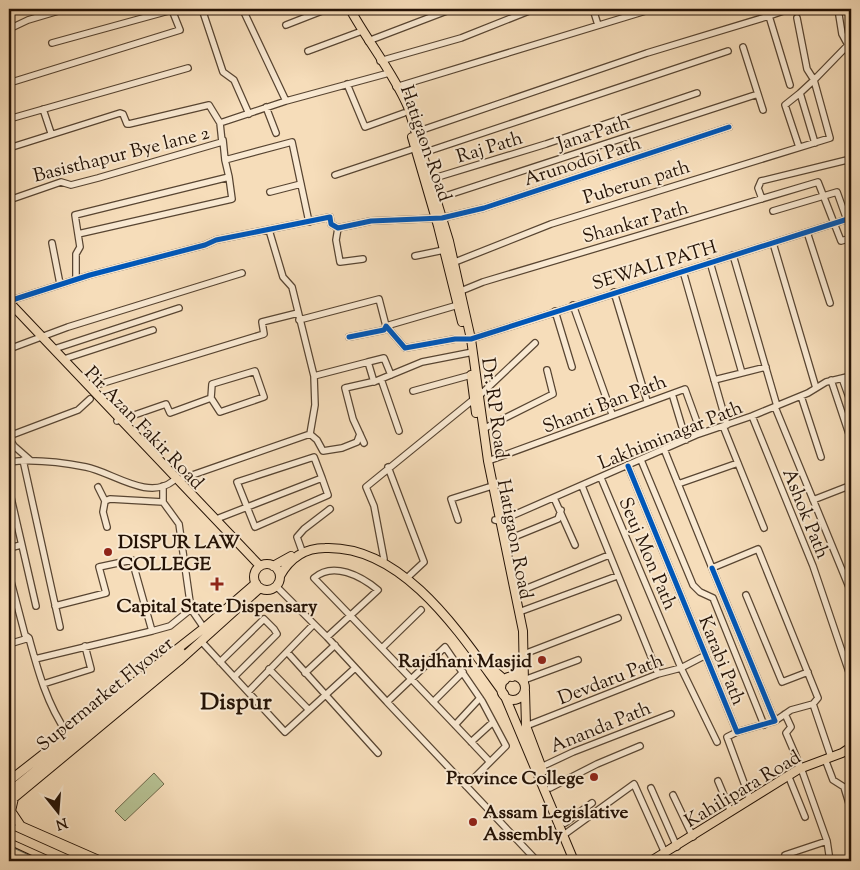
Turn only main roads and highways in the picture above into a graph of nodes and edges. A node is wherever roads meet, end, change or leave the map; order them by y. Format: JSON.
{"nodes":[{"id":1,"x":345,"y":9,"type":"edge"},
{"id":2,"x":350,"y":9,"type":"edge"},
{"id":3,"x":360,"y":32,"type":"junction"},
{"id":4,"x":386,"y":73,"type":"junction"},
{"id":5,"x":397,"y":87,"type":"junction"},
{"id":6,"x":419,"y":151,"type":"junction"},
{"id":7,"x":439,"y":218,"type":"junction"},
{"id":8,"x":9,"y":301,"type":"edge"},
{"id":9,"x":9,"y":308,"type":"edge"},
{"id":10,"x":38,"y":338,"type":"junction"},
{"id":11,"x":469,"y":339,"type":"junction"},
{"id":12,"x":470,"y":352,"type":"junction"},
{"id":13,"x":476,"y":398,"type":"junction"},
{"id":14,"x":119,"y":420,"type":"junction"},
{"id":15,"x":176,"y":480,"type":"junction"},
{"id":16,"x":497,"y":521,"type":"junction"},
{"id":17,"x":383,"y":561,"type":"junction"},
{"id":18,"x":273,"y":566,"type":"junction"},
{"id":19,"x":258,"y":568,"type":"junction"},
{"id":20,"x":280,"y":576,"type":"junction"},
{"id":21,"x":258,"y":586,"type":"junction"},
{"id":22,"x":193,"y":636,"type":"junction"},
{"id":23,"x":508,"y":678,"type":"junction"},
{"id":24,"x":524,"y":684,"type":"junction"},
{"id":25,"x":503,"y":692,"type":"junction"},
{"id":26,"x":851,"y":747,"type":"edge"},
{"id":27,"x":9,"y":781,"type":"edge"},
{"id":28,"x":9,"y":792,"type":"edge"},
{"id":29,"x":10,"y":833,"type":"edge"},
{"id":30,"x":23,"y":833,"type":"junction"},
{"id":31,"x":567,"y":833,"type":"junction"},
{"id":32,"x":18,"y":845,"type":"junction"},
{"id":33,"x":64,"y":845,"type":"junction"},
{"id":34,"x":70,"y":857,"type":"edge"},
{"id":35,"x":54,"y":861,"type":"edge"},
{"id":36,"x":86,"y":861,"type":"edge"},
{"id":37,"x":101,"y":861,"type":"edge"},
{"id":38,"x":574,"y":861,"type":"edge"},
{"id":39,"x":579,"y":861,"type":"edge"},
{"id":40,"x":651,"y":861,"type":"edge"}],
"edges":[{"from":1,"to":3,"type":"main road","name":"Hatigaon Road"},
{"from":2,"to":3,"type":"main road","name":"Dr. RP Road"},
{"from":3,"to":4,"type":"main road","name":"Hatigaon Road"},
{"from":3,"to":4,"type":"main road","name":"Dr. RP Road"},
{"from":4,"to":5,"type":"main road","name":"Dr. RP Road"},
{"from":5,"to":6,"type":"main road","name":"Hatigaon Road"},
{"from":5,"to":6,"type":"main road","name":"Dr. RP Road"},
{"from":6,"to":7,"type":"main road","name":"Hatigaon Road"},
{"from":6,"to":7,"type":"main road","name":"Dr. RP Road"},
{"from":7,"to":11,"type":"main road","name":"Hatigaon Road"},
{"from":7,"to":11,"type":"main road","name":"Dr. RP Road"},
{"from":8,"to":10,"type":"main road","name":"Pir Azan Fakir Road"},
{"from":9,"to":10,"type":"main road","name":"Pir Azan Fakir Road"},
{"from":10,"to":14,"type":"main road","name":"Pir Azan Fakir Road"},
{"from":10,"to":14,"type":"main road","name":"Pir Azan Fakir Road"},
{"from":11,"to":12,"type":"main road","name":"Dr. RP Road"},
{"from":12,"to":13,"type":"main road","name":"Dr. RP Road"},
{"from":12,"to":13,"type":"main road","name":"Hatigaon Road"},
{"from":13,"to":16,"type":"main road","name":"Dr. RP Road"},
{"from":13,"to":16,"type":"main road","name":"Hatigaon Road"},
{"from":14,"to":15,"type":"main road","name":"Pir Azan Fakir Road"},
{"from":15,"to":19,"type":"main road","name":"Pir Azan Fakir Road"},
{"from":15,"to":19,"type":"main road"},
{"from":16,"to":23,"type":"main road","name":"Hatigaon Road"},
{"from":16,"to":24,"type":"main road","name":"Dr. RP Road"},
{"from":17,"to":18,"type":"main road"},
{"from":17,"to":20,"type":"main road"},
{"from":17,"to":23,"type":"main road"},
{"from":17,"to":25,"type":"main road"},
{"from":18,"to":19,"type":"main road"},
{"from":18,"to":20,"type":"main road"},
{"from":19,"to":21,"type":"main road"},
{"from":20,"to":21,"type":"main road"},
{"from":21,"to":22,"type":"main road"},
{"from":21,"to":33,"type":"main road"},
{"from":22,"to":27,"type":"main road"},
{"from":22,"to":28,"type":"main road","name":"Supermarket Flyover"},
{"from":23,"to":24,"type":"main road"},
{"from":23,"to":25,"type":"main road"},
{"from":24,"to":25,"type":"main road"},
{"from":24,"to":31,"type":"main road","name":"Dr. RP Road"},
{"from":25,"to":31,"type":"main road"},
{"from":26,"to":40,"type":"main road","name":"Kahilipara Road"},
{"from":29,"to":30,"type":"main road"},
{"from":29,"to":32,"type":"main road"},
{"from":29,"to":34,"type":"main road","bridge":true},
{"from":30,"to":32,"type":"main road"},
{"from":30,"to":34,"type":"main road"},
{"from":31,"to":38,"type":"main road"},
{"from":31,"to":39,"type":"main road"},
{"from":32,"to":35,"type":"main road"},
{"from":33,"to":34,"type":"main road"},
{"from":33,"to":37,"type":"main road"},
{"from":34,"to":36,"type":"main road"}]}
